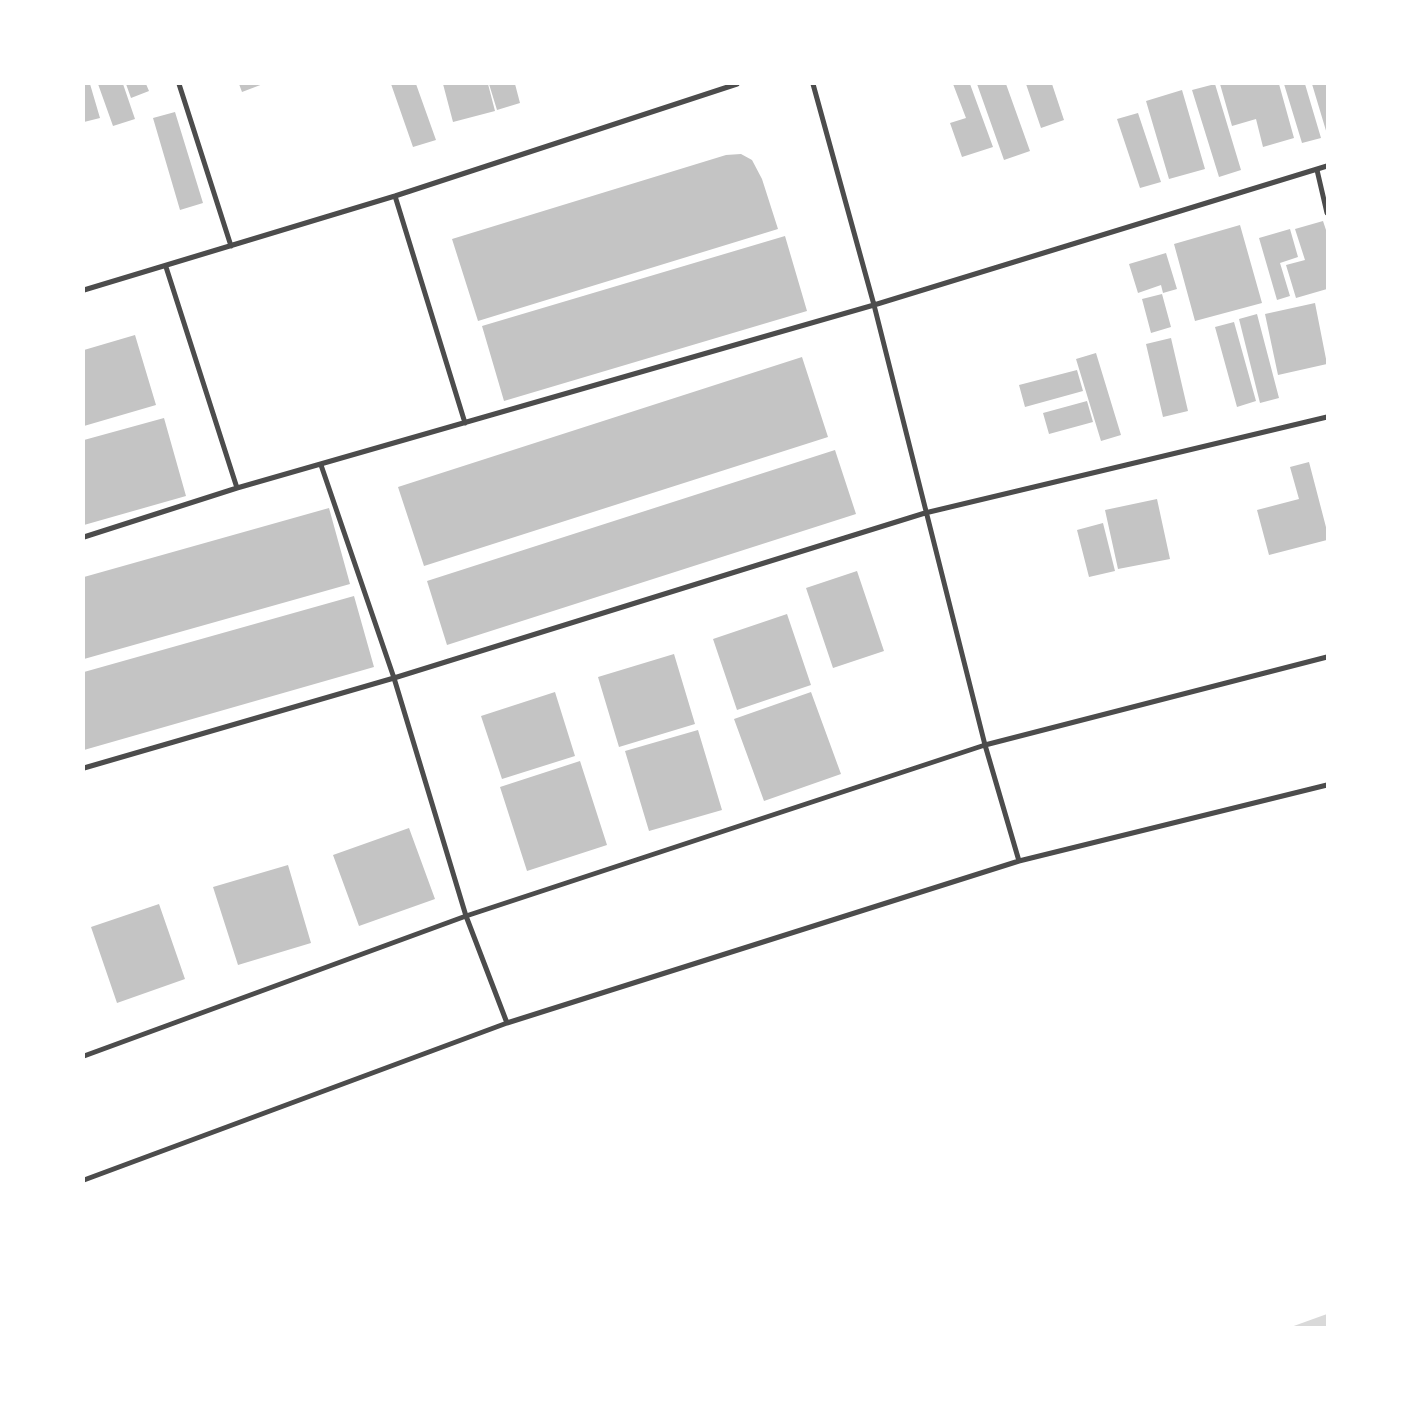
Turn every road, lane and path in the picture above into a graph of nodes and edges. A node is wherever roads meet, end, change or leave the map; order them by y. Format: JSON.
{"nodes":[{"id":1,"x":179,"y":84,"type":"edge"},
{"id":2,"x":737,"y":84,"type":"edge"},
{"id":3,"x":813,"y":84,"type":"edge"},
{"id":4,"x":1327,"y":166,"type":"edge"},
{"id":5,"x":1317,"y":170,"type":"junction"},
{"id":6,"x":395,"y":196,"type":"junction"},
{"id":7,"x":1327,"y":213,"type":"edge"},
{"id":8,"x":231,"y":246,"type":"junction"},
{"id":9,"x":166,"y":267,"type":"junction"},
{"id":10,"x":84,"y":290,"type":"edge"},
{"id":11,"x":874,"y":305,"type":"junction"},
{"id":12,"x":1327,"y":417,"type":"edge"},
{"id":13,"x":465,"y":424,"type":"junction"},
{"id":14,"x":321,"y":464,"type":"junction"},
{"id":15,"x":238,"y":488,"type":"junction"},
{"id":16,"x":925,"y":513,"type":"junction"},
{"id":17,"x":84,"y":537,"type":"edge"},
{"id":18,"x":1327,"y":657,"type":"edge"},
{"id":19,"x":394,"y":678,"type":"junction"},
{"id":20,"x":984,"y":745,"type":"junction"},
{"id":21,"x":84,"y":768,"type":"edge"},
{"id":22,"x":1327,"y":784,"type":"edge"},
{"id":23,"x":1019,"y":861,"type":"junction"},
{"id":24,"x":466,"y":916,"type":"junction"},
{"id":25,"x":507,"y":1023,"type":"junction"},
{"id":26,"x":84,"y":1056,"type":"edge"},
{"id":27,"x":84,"y":1180,"type":"edge"}],
"edges":[{"from":1,"to":8,"type":"street"},
{"from":2,"to":6,"type":"street"},
{"from":3,"to":11,"type":"street"},
{"from":4,"to":5,"type":"street"},
{"from":5,"to":7,"type":"street"},
{"from":5,"to":11,"type":"street"},
{"from":6,"to":8,"type":"street"},
{"from":6,"to":13,"type":"street"},
{"from":8,"to":9,"type":"street"},
{"from":9,"to":10,"type":"street"},
{"from":9,"to":15,"type":"street"},
{"from":11,"to":13,"type":"street"},
{"from":11,"to":16,"type":"street"},
{"from":12,"to":16,"type":"street"},
{"from":13,"to":14,"type":"street"},
{"from":14,"to":15,"type":"street"},
{"from":14,"to":19,"type":"street"},
{"from":15,"to":17,"type":"street"},
{"from":16,"to":19,"type":"street"},
{"from":16,"to":20,"type":"street"},
{"from":18,"to":20,"type":"street"},
{"from":19,"to":21,"type":"street"},
{"from":19,"to":24,"type":"street"},
{"from":20,"to":23,"type":"street"},
{"from":20,"to":24,"type":"street"},
{"from":22,"to":23,"type":"street"},
{"from":23,"to":25,"type":"street"},
{"from":24,"to":25,"type":"street"},
{"from":24,"to":26,"type":"street"},
{"from":25,"to":27,"type":"street"}]}
